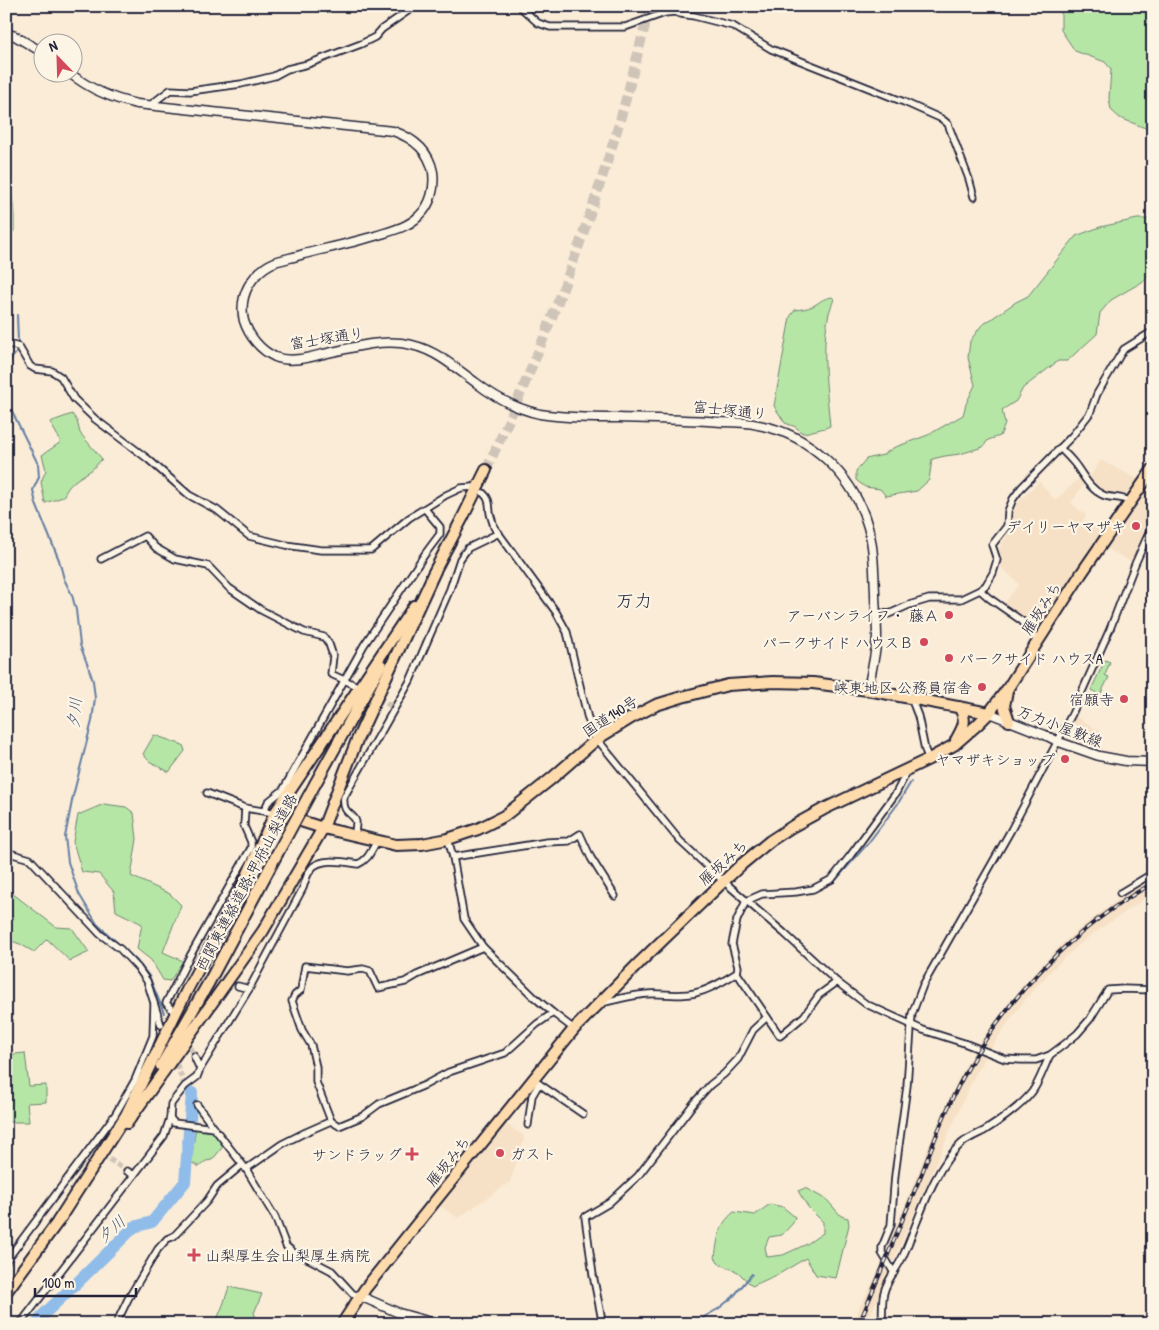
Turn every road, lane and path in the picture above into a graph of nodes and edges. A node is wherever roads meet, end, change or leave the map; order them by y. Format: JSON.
{"nodes":[{"id":1,"x":415,"y":6,"type":"edge"},
{"id":2,"x":519,"y":6,"type":"edge"},
{"id":3,"x":6,"y":32,"type":"edge"},
{"id":4,"x":32,"y":46,"type":"edge"},
{"id":5,"x":82,"y":82,"type":"edge"},
{"id":6,"x":150,"y":106,"type":"junction"},
{"id":7,"x":974,"y":197,"type":"dead end"},
{"id":8,"x":1153,"y":331,"type":"edge"},
{"id":9,"x":7,"y":344,"type":"edge"},
{"id":10,"x":1060,"y":448,"type":"junction"},
{"id":11,"x":1153,"y":468,"type":"edge"},
{"id":12,"x":486,"y":470,"type":"tunnel mouth"},
{"id":13,"x":473,"y":487,"type":"dead end"},
{"id":14,"x":483,"y":493,"type":"dead end"},
{"id":15,"x":1130,"y":502,"type":"junction"},
{"id":16,"x":424,"y":509,"type":"junction"},
{"id":17,"x":1153,"y":524,"type":"edge"},
{"id":18,"x":499,"y":533,"type":"junction"},
{"id":19,"x":1150,"y":537,"type":"edge"},
{"id":20,"x":101,"y":559,"type":"dead end"},
{"id":21,"x":435,"y":571,"type":"junction"},
{"id":22,"x":980,"y":590,"type":"junction"},
{"id":23,"x":414,"y":606,"type":"junction"},
{"id":24,"x":875,"y":612,"type":"junction"},
{"id":25,"x":1037,"y":641,"type":"junction"},
{"id":26,"x":344,"y":679,"type":"junction"},
{"id":27,"x":355,"y":685,"type":"dead end"},
{"id":28,"x":1008,"y":688,"type":"junction"},
{"id":29,"x":868,"y":690,"type":"junction"},
{"id":30,"x":911,"y":698,"type":"junction"},
{"id":31,"x":959,"y":707,"type":"junction"},
{"id":32,"x":989,"y":713,"type":"junction"},
{"id":33,"x":1009,"y":720,"type":"junction"},
{"id":34,"x":597,"y":739,"type":"junction"},
{"id":35,"x":1059,"y":742,"type":"junction"},
{"id":36,"x":954,"y":745,"type":"junction"},
{"id":37,"x":929,"y":759,"type":"junction"},
{"id":38,"x":1153,"y":762,"type":"edge"},
{"id":39,"x":908,"y":770,"type":"junction"},
{"id":40,"x":207,"y":792,"type":"dead end"},
{"id":41,"x":245,"y":808,"type":"junction"},
{"id":42,"x":270,"y":812,"type":"junction"},
{"id":43,"x":323,"y":828,"type":"junction"},
{"id":44,"x":354,"y":835,"type":"junction"},
{"id":45,"x":448,"y":839,"type":"junction"},
{"id":46,"x":378,"y":840,"type":"junction"},
{"id":47,"x":6,"y":852,"type":"edge"},
{"id":48,"x":453,"y":858,"type":"junction"},
{"id":49,"x":1153,"y":873,"type":"edge"},
{"id":50,"x":724,"y":881,"type":"junction"},
{"id":51,"x":1120,"y":892,"type":"dead end"},
{"id":52,"x":614,"y":896,"type":"dead end"},
{"id":53,"x":746,"y":901,"type":"junction"},
{"id":54,"x":483,"y":947,"type":"junction"},
{"id":55,"x":737,"y":973,"type":"junction"},
{"id":56,"x":836,"y":982,"type":"junction"},
{"id":57,"x":238,"y":986,"type":"tunnel mouth"},
{"id":58,"x":249,"y":989,"type":"junction"},
{"id":59,"x":1153,"y":990,"type":"edge"},
{"id":60,"x":599,"y":1003,"type":"junction"},
{"id":61,"x":154,"y":1005,"type":"junction"},
{"id":62,"x":173,"y":1011,"type":"dead end"},
{"id":63,"x":552,"y":1013,"type":"junction"},
{"id":64,"x":767,"y":1017,"type":"junction"},
{"id":65,"x":161,"y":1025,"type":"tunnel mouth"},
{"id":66,"x":910,"y":1025,"type":"junction"},
{"id":67,"x":574,"y":1029,"type":"junction"},
{"id":68,"x":1050,"y":1055,"type":"junction"},
{"id":69,"x":194,"y":1056,"type":"tunnel mouth"},
{"id":70,"x":200,"y":1069,"type":"junction"},
{"id":71,"x":536,"y":1082,"type":"junction"},
{"id":72,"x":197,"y":1105,"type":"dead end"},
{"id":73,"x":583,"y":1114,"type":"dead end"},
{"id":74,"x":170,"y":1118,"type":"junction"},
{"id":75,"x":331,"y":1121,"type":"junction"},
{"id":76,"x":126,"y":1124,"type":"junction"},
{"id":77,"x":528,"y":1125,"type":"dead end"},
{"id":78,"x":214,"y":1128,"type":"junction"},
{"id":79,"x":244,"y":1167,"type":"junction"},
{"id":80,"x":127,"y":1171,"type":"tunnel mouth"},
{"id":81,"x":134,"y":1175,"type":"junction"},
{"id":82,"x":58,"y":1221,"type":"junction"},
{"id":83,"x":6,"y":1260,"type":"edge"},
{"id":84,"x":894,"y":1273,"type":"junction"},
{"id":85,"x":6,"y":1292,"type":"edge"},
{"id":86,"x":360,"y":1296,"type":"junction"},
{"id":87,"x":20,"y":1324,"type":"edge"},
{"id":88,"x":116,"y":1324,"type":"edge"},
{"id":89,"x":342,"y":1324,"type":"edge"},
{"id":90,"x":436,"y":1324,"type":"edge"},
{"id":91,"x":600,"y":1324,"type":"edge"},
{"id":92,"x":882,"y":1324,"type":"edge"}],
"edges":[{"from":1,"to":6,"type":"street"},
{"from":2,"to":7,"type":"street"},
{"from":3,"to":4,"type":"street"},
{"from":5,"to":6,"type":"street","name":"富士塚通り"},
{"from":6,"to":24,"type":"street","name":"富士塚通り"},
{"from":8,"to":10,"type":"street"},
{"from":9,"to":16,"type":"street"},
{"from":10,"to":15,"type":"street"},
{"from":10,"to":22,"type":"street"},
{"from":11,"to":15,"type":"highway","name":"雁坂みち"},
{"from":12,"to":21,"type":"highway","name":"西関東連絡道路;甲府山梨道路"},
{"from":13,"to":16,"type":"street"},
{"from":14,"to":18,"type":"street"},
{"from":15,"to":25,"type":"highway","name":"雁坂みち"},
{"from":16,"to":26,"type":"street"},
{"from":17,"to":19,"type":"street"},
{"from":18,"to":34,"type":"street"},
{"from":18,"to":44,"type":"street"},
{"from":19,"to":35,"type":"street"},
{"from":20,"to":26,"type":"street"},
{"from":21,"to":23,"type":"highway","name":"西関東連絡道路;甲府山梨道路"},
{"from":21,"to":43,"type":"highway"},
{"from":22,"to":24,"type":"street"},
{"from":22,"to":25,"type":"street"},
{"from":23,"to":42,"type":"highway"},
{"from":23,"to":76,"type":"highway","name":"西関東連絡道路;甲府山梨道路","bridge":true},
{"from":24,"to":29,"type":"street","name":"富士塚通り"},
{"from":25,"to":28,"type":"highway","name":"雁坂みち"},
{"from":26,"to":27,"type":"street"},
{"from":26,"to":42,"type":"street"},
{"from":28,"to":32,"type":"highway","name":"雁坂みち"},
{"from":28,"to":33,"type":"highway"},
{"from":29,"to":30,"type":"highway","name":"国道140号"},
{"from":29,"to":34,"type":"highway","name":"国道140号"},
{"from":30,"to":31,"type":"highway","name":"国道140号"},
{"from":30,"to":37,"type":"street"},
{"from":31,"to":32,"type":"highway","name":"国道140号"},
{"from":31,"to":36,"type":"highway"},
{"from":32,"to":33,"type":"street","name":"万力小屋敷線"},
{"from":32,"to":36,"type":"highway","name":"雁坂みち"},
{"from":33,"to":35,"type":"street","name":"万力小屋敷線"},
{"from":34,"to":45,"type":"highway","name":"国道140号"},
{"from":34,"to":50,"type":"street"},
{"from":35,"to":38,"type":"street","name":"万力小屋敷線"},
{"from":35,"to":66,"type":"street"},
{"from":36,"to":37,"type":"highway","name":"雁坂みち"},
{"from":37,"to":39,"type":"highway","name":"雁坂みち"},
{"from":39,"to":50,"type":"highway","name":"雁坂みち"},
{"from":39,"to":53,"type":"street"},
{"from":40,"to":41,"type":"street"},
{"from":41,"to":42,"type":"street"},
{"from":41,"to":62,"type":"street"},
{"from":42,"to":43,"type":"highway","name":"国道140号"},
{"from":42,"to":82,"type":"highway"},
{"from":43,"to":44,"type":"highway","name":"国道140号"},
{"from":43,"to":76,"type":"highway"},
{"from":44,"to":46,"type":"highway","name":"国道140号"},
{"from":45,"to":46,"type":"highway","name":"国道140号"},
{"from":45,"to":48,"type":"street"},
{"from":46,"to":58,"type":"street"},
{"from":47,"to":61,"type":"street"},
{"from":48,"to":52,"type":"street"},
{"from":48,"to":54,"type":"street"},
{"from":49,"to":51,"type":"street"},
{"from":50,"to":53,"type":"street"},
{"from":50,"to":60,"type":"highway","name":"雁坂みち"},
{"from":53,"to":55,"type":"street"},
{"from":53,"to":56,"type":"street"},
{"from":54,"to":63,"type":"street"},
{"from":54,"to":75,"type":"street"},
{"from":55,"to":60,"type":"street"},
{"from":55,"to":64,"type":"street"},
{"from":56,"to":64,"type":"street"},
{"from":56,"to":66,"type":"street"},
{"from":57,"to":58,"type":"street"},
{"from":58,"to":70,"type":"street"},
{"from":59,"to":68,"type":"street"},
{"from":60,"to":67,"type":"highway","name":"雁坂みち"},
{"from":61,"to":65,"type":"street"},
{"from":61,"to":83,"type":"street"},
{"from":63,"to":67,"type":"street"},
{"from":63,"to":75,"type":"street"},
{"from":64,"to":91,"type":"street"},
{"from":66,"to":68,"type":"street"},
{"from":66,"to":84,"type":"street"},
{"from":67,"to":71,"type":"highway","name":"雁坂みち"},
{"from":68,"to":84,"type":"street"},
{"from":69,"to":70,"type":"street"},
{"from":70,"to":74,"type":"street"},
{"from":71,"to":73,"type":"street"},
{"from":71,"to":77,"type":"street"},
{"from":71,"to":86,"type":"highway","name":"雁坂みち"},
{"from":72,"to":78,"type":"street"},
{"from":74,"to":78,"type":"street"},
{"from":74,"to":81,"type":"street"},
{"from":75,"to":79,"type":"street"},
{"from":76,"to":82,"type":"highway","name":"西関東連絡道路;甲府山梨道路"},
{"from":78,"to":79,"type":"street"},
{"from":79,"to":86,"type":"street"},
{"from":79,"to":88,"type":"street"},
{"from":80,"to":81,"type":"street"},
{"from":81,"to":87,"type":"street"},
{"from":82,"to":85,"type":"highway","name":"西関東連絡道路;甲府山梨道路"},
{"from":84,"to":92,"type":"street"},
{"from":86,"to":89,"type":"highway","name":"雁坂みち"},
{"from":86,"to":90,"type":"street"}]}
